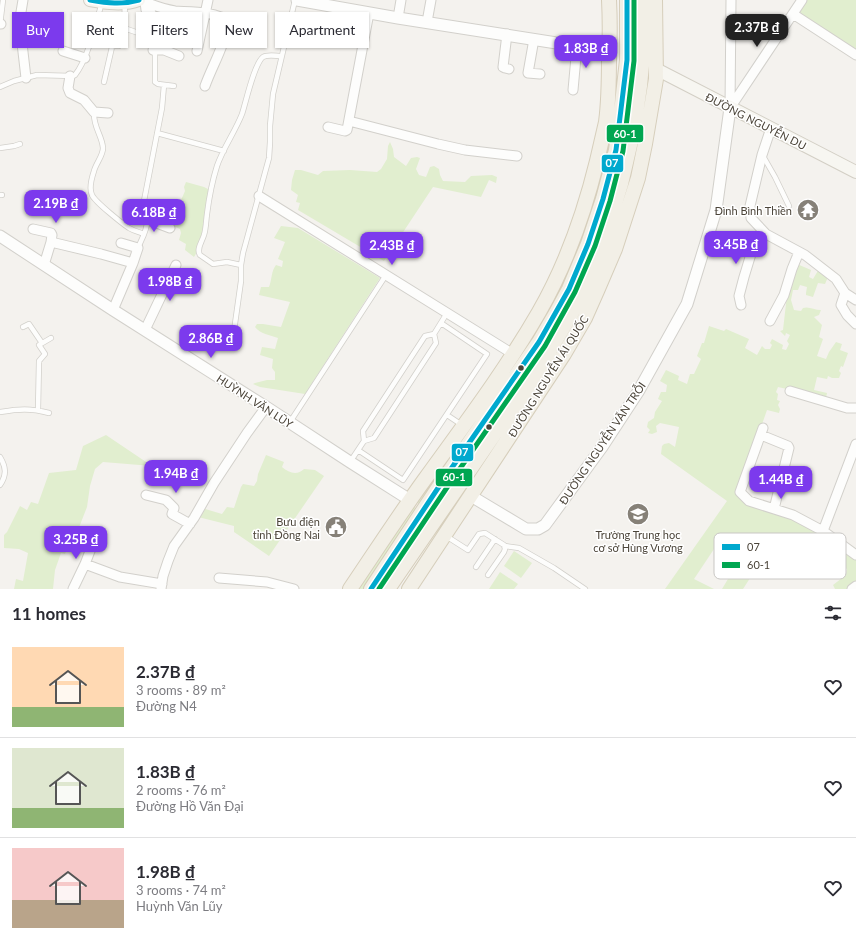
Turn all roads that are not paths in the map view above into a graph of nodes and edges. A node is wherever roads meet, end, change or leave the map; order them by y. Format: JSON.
{"nodes":[{"id":1,"x":3,"y":0,"type":"edge"},
{"id":2,"x":23,"y":0,"type":"edge"},
{"id":3,"x":90,"y":0,"type":"edge"},
{"id":4,"x":208,"y":0,"type":"edge"},
{"id":5,"x":296,"y":0,"type":"edge"},
{"id":6,"x":401,"y":0,"type":"edge"},
{"id":7,"x":431,"y":0,"type":"edge"},
{"id":8,"x":609,"y":0,"type":"edge"},
{"id":9,"x":627,"y":0,"type":"edge"},
{"id":10,"x":644,"y":0,"type":"edge"},
{"id":11,"x":655,"y":0,"type":"edge"},
{"id":12,"x":802,"y":0,"type":"edge"},
{"id":13,"x":142,"y":1,"type":"edge"},
{"id":14,"x":732,"y":1,"type":"edge"},
{"id":15,"x":102,"y":2,"type":"junction"},
{"id":16,"x":125,"y":3,"type":"junction"},
{"id":17,"x":125,"y":12,"type":"edge"},
{"id":18,"x":149,"y":12,"type":"edge"},
{"id":19,"x":363,"y":12,"type":"edge"},
{"id":20,"x":205,"y":13,"type":"junction"},
{"id":21,"x":369,"y":13,"type":"edge"},
{"id":22,"x":793,"y":14,"type":"junction"},
{"id":23,"x":398,"y":18,"type":"junction"},
{"id":24,"x":427,"y":22,"type":"junction"},
{"id":25,"x":0,"y":24,"type":"edge"},
{"id":26,"x":0,"y":28,"type":"edge"},
{"id":27,"x":128,"y":29,"type":"edge"},
{"id":28,"x":507,"y":34,"type":"junction"},
{"id":29,"x":534,"y":39,"type":"junction"},
{"id":30,"x":577,"y":46,"type":"junction"},
{"id":31,"x":112,"y":48,"type":"edge"},
{"id":32,"x":363,"y":48,"type":"edge"},
{"id":33,"x":153,"y":50,"type":"junction"},
{"id":34,"x":63,"y":51,"type":"dead end"},
{"id":35,"x":197,"y":51,"type":"dead end"},
{"id":36,"x":856,"y":55,"type":"edge"},
{"id":37,"x":179,"y":56,"type":"dead end"},
{"id":38,"x":281,"y":56,"type":"junction"},
{"id":39,"x":610,"y":56,"type":"junction"},
{"id":40,"x":85,"y":58,"type":"junction"},
{"id":41,"x":627,"y":60,"type":"junction"},
{"id":42,"x":642,"y":64,"type":"junction"},
{"id":43,"x":509,"y":69,"type":"dead end"},
{"id":44,"x":656,"y":69,"type":"junction"},
{"id":45,"x":540,"y":74,"type":"dead end"},
{"id":46,"x":70,"y":76,"type":"junction"},
{"id":47,"x":26,"y":78,"type":"junction"},
{"id":48,"x":104,"y":82,"type":"dead end"},
{"id":49,"x":164,"y":85,"type":"junction"},
{"id":50,"x":174,"y":86,"type":"dead end"},
{"id":51,"x":205,"y":86,"type":"dead end"},
{"id":52,"x":0,"y":87,"type":"edge"},
{"id":53,"x":573,"y":90,"type":"dead end"},
{"id":54,"x":730,"y":108,"type":"junction"},
{"id":55,"x":94,"y":112,"type":"junction"},
{"id":56,"x":108,"y":113,"type":"dead end"},
{"id":57,"x":349,"y":121,"type":"junction"},
{"id":58,"x":328,"y":127,"type":"dead end"},
{"id":59,"x":771,"y":128,"type":"junction"},
{"id":60,"x":157,"y":133,"type":"junction"},
{"id":61,"x":20,"y":144,"type":"dead end"},
{"id":62,"x":0,"y":148,"type":"edge"},
{"id":63,"x":224,"y":151,"type":"junction"},
{"id":64,"x":762,"y":154,"type":"junction"},
{"id":65,"x":517,"y":156,"type":"dead end"},
{"id":66,"x":856,"y":172,"type":"edge"},
{"id":67,"x":259,"y":196,"type":"junction"},
{"id":68,"x":789,"y":206,"type":"dead end"},
{"id":69,"x":146,"y":219,"type":"junction"},
{"id":70,"x":170,"y":228,"type":"dead end"},
{"id":71,"x":33,"y":229,"type":"dead end"},
{"id":72,"x":764,"y":232,"type":"junction"},
{"id":73,"x":144,"y":234,"type":"junction"},
{"id":74,"x":0,"y":236,"type":"edge"},
{"id":75,"x":51,"y":242,"type":"junction"},
{"id":76,"x":121,"y":243,"type":"dead end"},
{"id":77,"x":138,"y":248,"type":"junction"},
{"id":78,"x":799,"y":252,"type":"junction"},
{"id":79,"x":133,"y":263,"type":"junction"},
{"id":80,"x":44,"y":265,"type":"junction"},
{"id":81,"x":176,"y":265,"type":"dead end"},
{"id":82,"x":241,"y":265,"type":"junction"},
{"id":83,"x":386,"y":275,"type":"junction"},
{"id":84,"x":845,"y":293,"type":"junction"},
{"id":85,"x":856,"y":300,"type":"edge"},
{"id":86,"x":741,"y":305,"type":"dead end"},
{"id":87,"x":113,"y":310,"type":"junction"},
{"id":88,"x":447,"y":313,"type":"junction"},
{"id":89,"x":770,"y":322,"type":"dead end"},
{"id":90,"x":440,"y":323,"type":"junction"},
{"id":91,"x":856,"y":324,"type":"edge"},
{"id":92,"x":23,"y":327,"type":"dead end"},
{"id":93,"x":145,"y":330,"type":"junction"},
{"id":94,"x":434,"y":334,"type":"junction"},
{"id":95,"x":51,"y":338,"type":"dead end"},
{"id":96,"x":42,"y":343,"type":"junction"},
{"id":97,"x":232,"y":346,"type":"dead end"},
{"id":98,"x":513,"y":354,"type":"junction"},
{"id":99,"x":790,"y":391,"type":"dead end"},
{"id":100,"x":855,"y":406,"type":"edge"},
{"id":101,"x":266,"y":407,"type":"junction"},
{"id":102,"x":38,"y":410,"type":"junction"},
{"id":103,"x":0,"y":412,"type":"edge"},
{"id":104,"x":49,"y":412,"type":"dead end"},
{"id":105,"x":447,"y":415,"type":"junction"},
{"id":106,"x":290,"y":422,"type":"junction"},
{"id":107,"x":463,"y":426,"type":"junction"},
{"id":108,"x":476,"y":435,"type":"junction"},
{"id":109,"x":364,"y":441,"type":"junction"},
{"id":110,"x":856,"y":444,"type":"edge"},
{"id":111,"x":358,"y":450,"type":"junction"},
{"id":112,"x":0,"y":457,"type":"edge"},
{"id":113,"x":350,"y":462,"type":"junction"},
{"id":114,"x":1,"y":482,"type":"edge"},
{"id":115,"x":146,"y":495,"type":"dead end"},
{"id":116,"x":471,"y":496,"type":"junction"},
{"id":117,"x":410,"y":500,"type":"junction"},
{"id":118,"x":774,"y":509,"type":"junction"},
{"id":119,"x":424,"y":510,"type":"junction"},
{"id":120,"x":190,"y":524,"type":"junction"},
{"id":121,"x":823,"y":531,"type":"junction"},
{"id":122,"x":826,"y":533,"type":"edge"},
{"id":123,"x":445,"y":535,"type":"junction"},
{"id":124,"x":95,"y":538,"type":"dead end"},
{"id":125,"x":495,"y":539,"type":"junction"},
{"id":126,"x":505,"y":546,"type":"junction"},
{"id":127,"x":846,"y":548,"type":"edge"},
{"id":128,"x":856,"y":555,"type":"edge"},
{"id":129,"x":85,"y":564,"type":"junction"},
{"id":130,"x":476,"y":567,"type":"dead end"},
{"id":131,"x":488,"y":575,"type":"dead end"},
{"id":132,"x":219,"y":578,"type":"dead end"},
{"id":133,"x":856,"y":586,"type":"edge"},
{"id":134,"x":161,"y":587,"type":"edge"},
{"id":135,"x":73,"y":589,"type":"edge"},
{"id":136,"x":294,"y":589,"type":"edge"},
{"id":137,"x":350,"y":589,"type":"edge"},
{"id":138,"x":371,"y":589,"type":"edge"},
{"id":139,"x":388,"y":589,"type":"edge"},
{"id":140,"x":409,"y":589,"type":"edge"},
{"id":141,"x":585,"y":589,"type":"edge"},
{"id":142,"x":852,"y":589,"type":"edge"}],
"edges":[{"from":1,"to":25,"type":"lane"},
{"from":2,"to":47,"type":"street"},
{"from":3,"to":15,"type":"main road"},
{"from":4,"to":20,"type":"street"},
{"from":5,"to":19,"type":"street"},
{"from":5,"to":38,"type":"lane"},
{"from":6,"to":23,"type":"street"},
{"from":7,"to":24,"type":"street"},
{"from":8,"to":39,"type":"main road"},
{"from":9,"to":41,"type":"main road"},
{"from":10,"to":42,"type":"main road","name":"ĐƯỜNG NGUYỄN ÁI QUỐC"},
{"from":11,"to":44,"type":"main road","name":"ĐƯỜNG NGUYỄN ÁI QUỐC"},
{"from":12,"to":22,"type":"street"},
{"from":13,"to":16,"type":"main road"},
{"from":13,"to":18,"type":"street"},
{"from":13,"to":20,"type":"street"},
{"from":14,"to":54,"type":"street","name":"ĐƯỜNG NGUYỄN VĂN TRỖI"},
{"from":15,"to":16,"type":"main road"},
{"from":15,"to":40,"type":"lane"},
{"from":16,"to":17,"type":"lane"},
{"from":20,"to":35,"type":"street"},
{"from":20,"to":51,"type":"street"},
{"from":21,"to":23,"type":"street"},
{"from":22,"to":36,"type":"street"},
{"from":22,"to":54,"type":"street"},
{"from":23,"to":24,"type":"street"},
{"from":24,"to":28,"type":"street"},
{"from":25,"to":26,"type":"lane"},
{"from":27,"to":33,"type":"lane"},
{"from":28,"to":29,"type":"street"},
{"from":28,"to":43,"type":"street"},
{"from":29,"to":30,"type":"street"},
{"from":29,"to":45,"type":"street"},
{"from":30,"to":39,"type":"street"},
{"from":30,"to":53,"type":"street"},
{"from":31,"to":48,"type":"lane"},
{"from":32,"to":57,"type":"street"},
{"from":33,"to":37,"type":"street"},
{"from":33,"to":49,"type":"lane"},
{"from":34,"to":40,"type":"street"},
{"from":38,"to":63,"type":"lane"},
{"from":38,"to":67,"type":"lane"},
{"from":39,"to":41,"type":"main road"},
{"from":39,"to":98,"type":"main road"},
{"from":40,"to":46,"type":"lane"},
{"from":41,"to":42,"type":"main road"},
{"from":41,"to":108,"type":"main road"},
{"from":42,"to":44,"type":"main road"},
{"from":42,"to":139,"type":"main road","name":"ĐƯỜNG NGUYỄN ÁI QUỐC"},
{"from":44,"to":54,"type":"main road","name":"ĐƯỜNG NGUYỄN DU"},
{"from":44,"to":116,"type":"main road","name":"ĐƯỜNG NGUYỄN ÁI QUỐC"},
{"from":46,"to":47,"type":"lane"},
{"from":46,"to":55,"type":"street"},
{"from":47,"to":52,"type":"lane"},
{"from":49,"to":50,"type":"lane"},
{"from":49,"to":60,"type":"lane"},
{"from":54,"to":59,"type":"main road","name":"ĐƯỜNG NGUYỄN DU"},
{"from":54,"to":116,"type":"street","name":"ĐƯỜNG NGUYỄN VĂN TRỖI"},
{"from":55,"to":56,"type":"street"},
{"from":55,"to":73,"type":"lane"},
{"from":57,"to":58,"type":"street"},
{"from":57,"to":65,"type":"street"},
{"from":59,"to":64,"type":"street"},
{"from":59,"to":66,"type":"main road","name":"ĐƯỜNG NGUYỄN DU"},
{"from":60,"to":63,"type":"lane"},
{"from":60,"to":69,"type":"lane"},
{"from":61,"to":62,"type":"lane"},
{"from":63,"to":82,"type":"lane"},
{"from":64,"to":68,"type":"lane"},
{"from":64,"to":72,"type":"street"},
{"from":67,"to":82,"type":"lane"},
{"from":67,"to":83,"type":"street"},
{"from":69,"to":70,"type":"street"},
{"from":69,"to":73,"type":"lane"},
{"from":71,"to":75,"type":"street"},
{"from":72,"to":78,"type":"street"},
{"from":72,"to":86,"type":"street"},
{"from":73,"to":77,"type":"lane"},
{"from":74,"to":80,"type":"street","name":"HUỲNH VĂN LŨY"},
{"from":75,"to":79,"type":"street"},
{"from":75,"to":80,"type":"street"},
{"from":76,"to":77,"type":"street"},
{"from":77,"to":79,"type":"street"},
{"from":78,"to":84,"type":"street"},
{"from":78,"to":89,"type":"street"},
{"from":79,"to":87,"type":"street"},
{"from":80,"to":87,"type":"street","name":"HUỲNH VĂN LŨY"},
{"from":81,"to":93,"type":"street"},
{"from":82,"to":97,"type":"lane"},
{"from":83,"to":88,"type":"street"},
{"from":83,"to":106,"type":"lane"},
{"from":84,"to":85,"type":"street"},
{"from":84,"to":91,"type":"street"},
{"from":87,"to":93,"type":"street","name":"HUỲNH VĂN LŨY"},
{"from":88,"to":90,"type":"lane"},
{"from":88,"to":98,"type":"street"},
{"from":90,"to":94,"type":"lane"},
{"from":90,"to":105,"type":"lane"},
{"from":92,"to":96,"type":"lane"},
{"from":93,"to":101,"type":"street","name":"HUỲNH VĂN LŨY"},
{"from":94,"to":109,"type":"lane"},
{"from":94,"to":109,"type":"lane"},
{"from":95,"to":96,"type":"lane"},
{"from":96,"to":102,"type":"lane"},
{"from":98,"to":107,"type":"main road"},
{"from":99,"to":100,"type":"street"},
{"from":101,"to":106,"type":"street","name":"HUỲNH VĂN LŨY"},
{"from":101,"to":120,"type":"street"},
{"from":102,"to":103,"type":"lane"},
{"from":102,"to":104,"type":"lane"},
{"from":105,"to":107,"type":"lane"},
{"from":105,"to":111,"type":"lane"},
{"from":106,"to":113,"type":"street","name":"HUỲNH VĂN LŨY"},
{"from":107,"to":108,"type":"main road"},
{"from":107,"to":117,"type":"main road"},
{"from":108,"to":119,"type":"main road"},
{"from":109,"to":111,"type":"lane"},
{"from":110,"to":121,"type":"street"},
{"from":111,"to":113,"type":"lane"},
{"from":112,"to":114,"type":"lane"},
{"from":113,"to":117,"type":"street","name":"HUỲNH VĂN LŨY"},
{"from":115,"to":120,"type":"street"},
{"from":116,"to":123,"type":"main road","name":"ĐƯỜNG NGUYỄN ÁI QUỐC"},
{"from":117,"to":119,"type":"main road"},
{"from":117,"to":137,"type":"main road"},
{"from":118,"to":118,"type":"street"},
{"from":118,"to":121,"type":"street"},
{"from":119,"to":138,"type":"main road"},
{"from":120,"to":134,"type":"street"},
{"from":121,"to":122,"type":"street"},
{"from":123,"to":125,"type":"lane"},
{"from":123,"to":140,"type":"main road","name":"ĐƯỜNG NGUYỄN ÁI QUỐC"},
{"from":124,"to":129,"type":"street"},
{"from":125,"to":126,"type":"lane"},
{"from":125,"to":130,"type":"lane"},
{"from":126,"to":131,"type":"lane"},
{"from":126,"to":141,"type":"lane"},
{"from":127,"to":128,"type":"street"},
{"from":129,"to":134,"type":"street"},
{"from":129,"to":135,"type":"street"},
{"from":132,"to":136,"type":"street"},
{"from":133,"to":142,"type":"street"}]}
